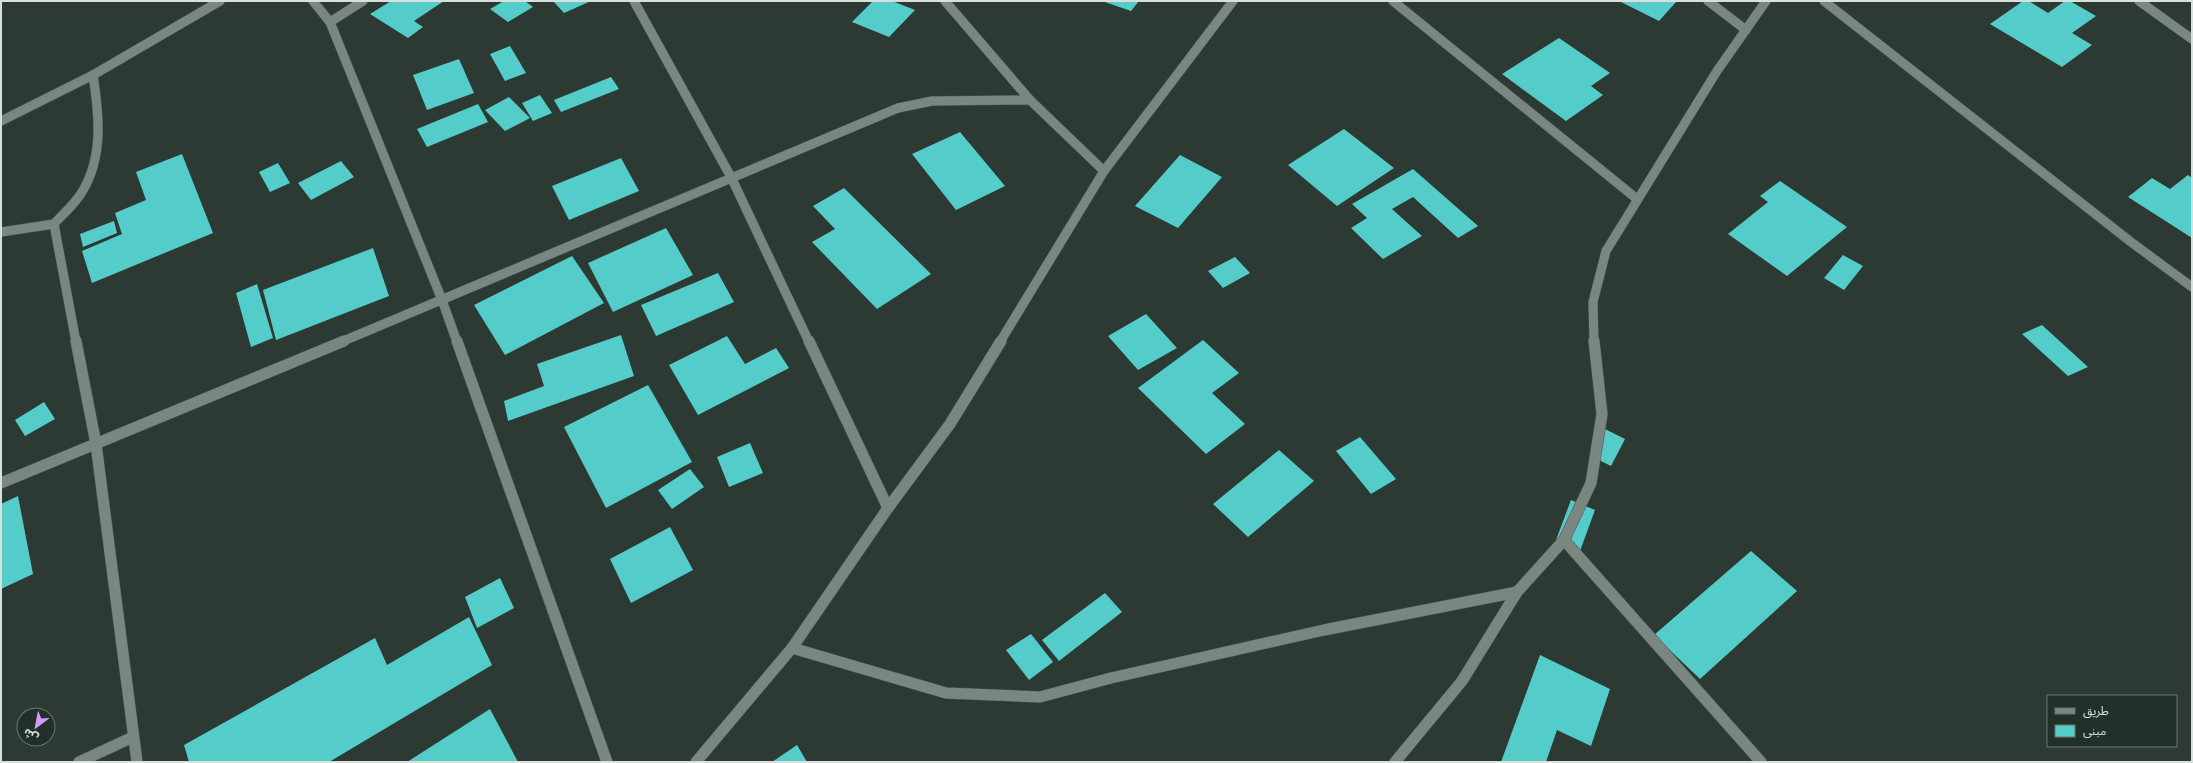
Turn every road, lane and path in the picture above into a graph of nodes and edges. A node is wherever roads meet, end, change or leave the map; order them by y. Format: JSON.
{"nodes":[{"id":1,"x":220,"y":1,"type":"edge"},
{"id":2,"x":313,"y":1,"type":"edge"},
{"id":3,"x":363,"y":1,"type":"edge"},
{"id":4,"x":634,"y":1,"type":"edge"},
{"id":5,"x":945,"y":1,"type":"edge"},
{"id":6,"x":1233,"y":1,"type":"edge"},
{"id":7,"x":1393,"y":1,"type":"edge"},
{"id":8,"x":1708,"y":1,"type":"edge"},
{"id":9,"x":1766,"y":1,"type":"edge"},
{"id":10,"x":1824,"y":1,"type":"edge"},
{"id":11,"x":2139,"y":1,"type":"edge"},
{"id":12,"x":330,"y":22,"type":"junction"},
{"id":13,"x":1746,"y":30,"type":"junction"},
{"id":14,"x":2192,"y":39,"type":"edge"},
{"id":15,"x":92,"y":75,"type":"junction"},
{"id":16,"x":1030,"y":100,"type":"junction"},
{"id":17,"x":1,"y":121,"type":"edge"},
{"id":18,"x":1104,"y":171,"type":"junction"},
{"id":19,"x":731,"y":177,"type":"junction"},
{"id":20,"x":1637,"y":199,"type":"junction"},
{"id":21,"x":54,"y":224,"type":"junction"},
{"id":22,"x":1,"y":232,"type":"edge"},
{"id":23,"x":2192,"y":286,"type":"edge"},
{"id":24,"x":442,"y":300,"type":"junction"},
{"id":25,"x":96,"y":444,"type":"junction"},
{"id":26,"x":1,"y":483,"type":"edge"},
{"id":27,"x":888,"y":508,"type":"junction"},
{"id":28,"x":1564,"y":540,"type":"junction"},
{"id":29,"x":1517,"y":592,"type":"junction"},
{"id":30,"x":792,"y":648,"type":"junction"},
{"id":31,"x":133,"y":737,"type":"junction"},
{"id":32,"x":79,"y":762,"type":"edge"},
{"id":33,"x":137,"y":762,"type":"edge"},
{"id":34,"x":607,"y":762,"type":"edge"},
{"id":35,"x":696,"y":762,"type":"edge"},
{"id":36,"x":1395,"y":762,"type":"edge"},
{"id":37,"x":1761,"y":762,"type":"edge"}],
"edges":[{"from":1,"to":15,"type":"street"},
{"from":2,"to":12,"type":"street"},
{"from":3,"to":12,"type":"street"},
{"from":4,"to":19,"type":"street"},
{"from":5,"to":16,"type":"street"},
{"from":6,"to":18,"type":"street"},
{"from":7,"to":20,"type":"street"},
{"from":8,"to":13,"type":"street"},
{"from":9,"to":13,"type":"street"},
{"from":10,"to":23,"type":"street"},
{"from":11,"to":14,"type":"street"},
{"from":12,"to":24,"type":"street"},
{"from":13,"to":20,"type":"street"},
{"from":15,"to":17,"type":"street"},
{"from":15,"to":21,"type":"street"},
{"from":16,"to":18,"type":"street"},
{"from":16,"to":19,"type":"street"},
{"from":18,"to":27,"type":"street"},
{"from":19,"to":24,"type":"street"},
{"from":19,"to":27,"type":"street"},
{"from":20,"to":28,"type":"street"},
{"from":21,"to":22,"type":"street"},
{"from":21,"to":25,"type":"street"},
{"from":24,"to":25,"type":"street"},
{"from":24,"to":34,"type":"street"},
{"from":25,"to":26,"type":"street"},
{"from":25,"to":31,"type":"street"},
{"from":27,"to":30,"type":"street"},
{"from":28,"to":29,"type":"street"},
{"from":28,"to":37,"type":"street"},
{"from":29,"to":30,"type":"street"},
{"from":29,"to":36,"type":"street"},
{"from":30,"to":35,"type":"street"},
{"from":31,"to":32,"type":"street"},
{"from":31,"to":33,"type":"street"}]}
